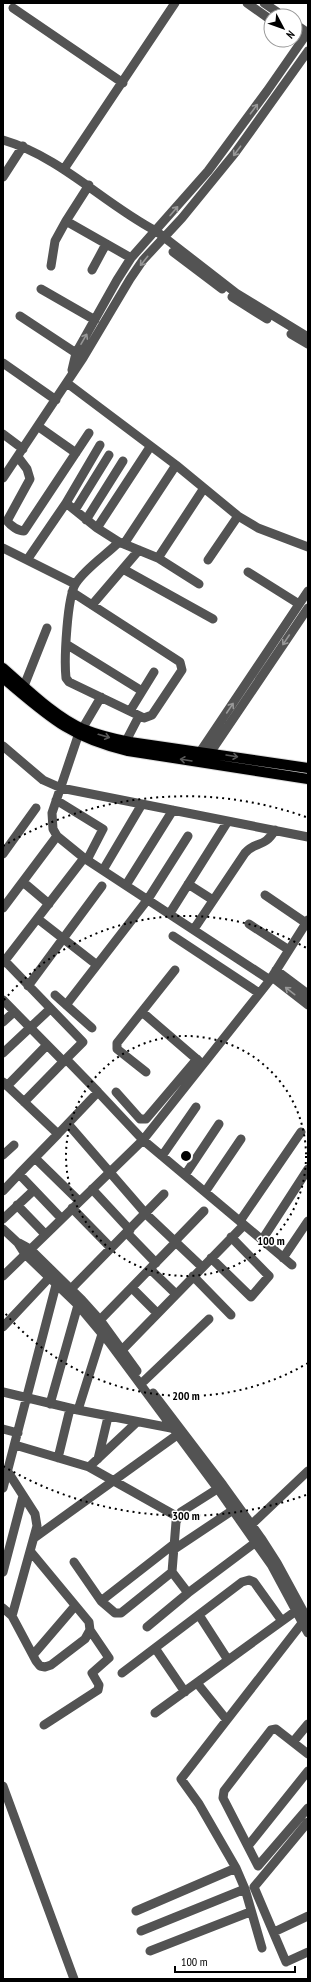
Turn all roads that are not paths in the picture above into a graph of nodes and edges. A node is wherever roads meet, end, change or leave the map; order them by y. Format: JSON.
{"nodes":[{"id":1,"x":175,"y":3,"type":"edge"},
{"id":2,"x":247,"y":3,"type":"edge"},
{"id":3,"x":13,"y":8,"type":"dead end"},
{"id":4,"x":263,"y":14,"type":"edge"},
{"id":5,"x":297,"y":48,"type":"edge"},
{"id":6,"x":308,"y":50,"type":"edge"},
{"id":7,"x":123,"y":82,"type":"junction"},
{"id":8,"x":3,"y":140,"type":"edge"},
{"id":9,"x":23,"y":146,"type":"junction"},
{"id":10,"x":64,"y":169,"type":"junction"},
{"id":11,"x":3,"y":177,"type":"edge"},
{"id":12,"x":89,"y":185,"type":"junction"},
{"id":13,"x":66,"y":221,"type":"junction"},
{"id":14,"x":154,"y":233,"type":"junction"},
{"id":15,"x":163,"y":239,"type":"junction"},
{"id":16,"x":106,"y":244,"type":"junction"},
{"id":17,"x":131,"y":258,"type":"junction"},
{"id":18,"x":51,"y":266,"type":"dead end"},
{"id":19,"x":92,"y":270,"type":"dead end"},
{"id":20,"x":41,"y":289,"type":"dead end"},
{"id":21,"x":20,"y":316,"type":"dead end"},
{"id":22,"x":95,"y":320,"type":"junction"},
{"id":23,"x":308,"y":337,"type":"edge"},
{"id":24,"x":308,"y":344,"type":"edge"},
{"id":25,"x":76,"y":353,"type":"junction"},
{"id":26,"x":3,"y":364,"type":"edge"},
{"id":27,"x":69,"y":380,"type":"junction"},
{"id":28,"x":56,"y":400,"type":"junction"},
{"id":29,"x":39,"y":426,"type":"junction"},
{"id":30,"x":89,"y":433,"type":"dead end"},
{"id":31,"x":3,"y":434,"type":"edge"},
{"id":32,"x":100,"y":445,"type":"dead end"},
{"id":33,"x":150,"y":447,"type":"junction"},
{"id":34,"x":20,"y":453,"type":"junction"},
{"id":35,"x":76,"y":453,"type":"junction"},
{"id":36,"x":109,"y":455,"type":"dead end"},
{"id":37,"x":123,"y":461,"type":"dead end"},
{"id":38,"x":176,"y":465,"type":"junction"},
{"id":39,"x":3,"y":478,"type":"edge"},
{"id":40,"x":204,"y":488,"type":"junction"},
{"id":41,"x":66,"y":503,"type":"junction"},
{"id":42,"x":75,"y":510,"type":"junction"},
{"id":43,"x":238,"y":516,"type":"junction"},
{"id":44,"x":86,"y":520,"type":"junction"},
{"id":45,"x":97,"y":528,"type":"junction"},
{"id":46,"x":122,"y":543,"type":"junction"},
{"id":47,"x":308,"y":547,"type":"edge"},
{"id":48,"x":3,"y":548,"type":"edge"},
{"id":49,"x":139,"y":550,"type":"junction"},
{"id":50,"x":158,"y":558,"type":"junction"},
{"id":51,"x":28,"y":560,"type":"junction"},
{"id":52,"x":208,"y":560,"type":"dead end"},
{"id":53,"x":123,"y":569,"type":"junction"},
{"id":54,"x":248,"y":572,"type":"dead end"},
{"id":55,"x":199,"y":584,"type":"dead end"},
{"id":56,"x":74,"y":588,"type":"junction"},
{"id":57,"x":308,"y":591,"type":"edge"},
{"id":58,"x":299,"y":604,"type":"junction"},
{"id":59,"x":92,"y":605,"type":"junction"},
{"id":60,"x":308,"y":608,"type":"edge"},
{"id":61,"x":213,"y":620,"type":"dead end"},
{"id":62,"x":47,"y":628,"type":"dead end"},
{"id":63,"x":66,"y":644,"type":"junction"},
{"id":64,"x":3,"y":668,"type":"edge"},
{"id":65,"x":154,"y":672,"type":"dead end"},
{"id":66,"x":3,"y":678,"type":"edge"},
{"id":67,"x":24,"y":686,"type":"junction"},
{"id":68,"x":142,"y":691,"type":"junction"},
{"id":69,"x":101,"y":697,"type":"junction"},
{"id":70,"x":130,"y":711,"type":"junction"},
{"id":71,"x":139,"y":716,"type":"junction"},
{"id":72,"x":80,"y":732,"type":"junction"},
{"id":73,"x":126,"y":741,"type":"junction"},
{"id":74,"x":3,"y":746,"type":"edge"},
{"id":75,"x":205,"y":752,"type":"junction"},
{"id":76,"x":308,"y":768,"type":"edge"},
{"id":77,"x":308,"y":779,"type":"edge"},
{"id":78,"x":62,"y":786,"type":"junction"},
{"id":79,"x":56,"y":800,"type":"junction"},
{"id":80,"x":142,"y":804,"type":"junction"},
{"id":81,"x":36,"y":808,"type":"dead end"},
{"id":82,"x":174,"y":810,"type":"junction"},
{"id":83,"x":228,"y":821,"type":"junction"},
{"id":84,"x":275,"y":830,"type":"junction"},
{"id":85,"x":57,"y":836,"type":"junction"},
{"id":86,"x":188,"y":836,"type":"dead end"},
{"id":87,"x":308,"y":837,"type":"edge"},
{"id":88,"x":3,"y":854,"type":"edge"},
{"id":89,"x":86,"y":859,"type":"junction"},
{"id":90,"x":103,"y":870,"type":"junction"},
{"id":91,"x":23,"y":882,"type":"junction"},
{"id":92,"x":188,"y":884,"type":"junction"},
{"id":93,"x":126,"y":885,"type":"junction"},
{"id":94,"x":102,"y":886,"type":"dead end"},
{"id":95,"x":265,"y":895,"type":"dead end"},
{"id":96,"x":148,"y":899,"type":"junction"},
{"id":97,"x":213,"y":900,"type":"junction"},
{"id":98,"x":49,"y":904,"type":"junction"},
{"id":99,"x":3,"y":908,"type":"edge"},
{"id":100,"x":170,"y":913,"type":"junction"},
{"id":101,"x":38,"y":919,"type":"junction"},
{"id":102,"x":307,"y":921,"type":"edge"},
{"id":103,"x":249,"y":924,"type":"dead end"},
{"id":104,"x":194,"y":928,"type":"junction"},
{"id":105,"x":173,"y":936,"type":"dead end"},
{"id":106,"x":63,"y":939,"type":"junction"},
{"id":107,"x":289,"y":950,"type":"junction"},
{"id":108,"x":4,"y":961,"type":"edge"},
{"id":109,"x":97,"y":965,"type":"junction"},
{"id":110,"x":175,"y":970,"type":"dead end"},
{"id":111,"x":273,"y":975,"type":"junction"},
{"id":112,"x":28,"y":986,"type":"junction"},
{"id":113,"x":259,"y":994,"type":"junction"},
{"id":114,"x":308,"y":994,"type":"edge"},
{"id":115,"x":55,"y":995,"type":"dead end"},
{"id":116,"x":3,"y":1000,"type":"edge"},
{"id":117,"x":66,"y":1005,"type":"junction"},
{"id":118,"x":308,"y":1005,"type":"edge"},
{"id":119,"x":50,"y":1009,"type":"junction"},
{"id":120,"x":14,"y":1012,"type":"junction"},
{"id":121,"x":142,"y":1012,"type":"junction"},
{"id":122,"x":3,"y":1022,"type":"edge"},
{"id":123,"x":30,"y":1028,"type":"junction"},
{"id":124,"x":92,"y":1028,"type":"dead end"},
{"id":125,"x":47,"y":1045,"type":"junction"},
{"id":126,"x":3,"y":1054,"type":"edge"},
{"id":127,"x":65,"y":1060,"type":"junction"},
{"id":128,"x":200,"y":1061,"type":"junction"},
{"id":129,"x":146,"y":1072,"type":"dead end"},
{"id":130,"x":5,"y":1084,"type":"edge"},
{"id":131,"x":98,"y":1092,"type":"junction"},
{"id":132,"x":116,"y":1092,"type":"dead end"},
{"id":133,"x":24,"y":1102,"type":"junction"},
{"id":134,"x":196,"y":1107,"type":"dead end"},
{"id":135,"x":68,"y":1124,"type":"junction"},
{"id":136,"x":218,"y":1124,"type":"dead end"},
{"id":137,"x":301,"y":1132,"type":"dead end"},
{"id":138,"x":58,"y":1134,"type":"junction"},
{"id":139,"x":242,"y":1139,"type":"dead end"},
{"id":140,"x":143,"y":1140,"type":"junction"},
{"id":141,"x":14,"y":1145,"type":"dead end"},
{"id":142,"x":3,"y":1155,"type":"edge"},
{"id":143,"x":162,"y":1156,"type":"junction"},
{"id":144,"x":35,"y":1158,"type":"junction"},
{"id":145,"x":308,"y":1169,"type":"edge"},
{"id":146,"x":109,"y":1173,"type":"junction"},
{"id":147,"x":20,"y":1174,"type":"junction"},
{"id":148,"x":185,"y":1175,"type":"junction"},
{"id":149,"x":92,"y":1189,"type":"junction"},
{"id":150,"x":34,"y":1190,"type":"junction"},
{"id":151,"x":3,"y":1191,"type":"edge"},
{"id":152,"x":205,"y":1192,"type":"junction"},
{"id":153,"x":164,"y":1194,"type":"dead end"},
{"id":154,"x":79,"y":1201,"type":"junction"},
{"id":155,"x":17,"y":1205,"type":"junction"},
{"id":156,"x":72,"y":1208,"type":"junction"},
{"id":157,"x":204,"y":1211,"type":"dead end"},
{"id":158,"x":146,"y":1214,"type":"junction"},
{"id":159,"x":61,"y":1218,"type":"junction"},
{"id":160,"x":3,"y":1219,"type":"edge"},
{"id":161,"x":308,"y":1221,"type":"edge"},
{"id":162,"x":242,"y":1223,"type":"junction"},
{"id":163,"x":3,"y":1229,"type":"edge"},
{"id":164,"x":129,"y":1231,"type":"junction"},
{"id":165,"x":45,"y":1234,"type":"junction"},
{"id":166,"x":231,"y":1237,"type":"junction"},
{"id":167,"x":262,"y":1240,"type":"junction"},
{"id":168,"x":175,"y":1242,"type":"junction"},
{"id":169,"x":111,"y":1248,"type":"junction"},
{"id":170,"x":28,"y":1252,"type":"junction"},
{"id":171,"x":211,"y":1258,"type":"junction"},
{"id":172,"x":284,"y":1258,"type":"junction"},
{"id":173,"x":292,"y":1265,"type":"dead end"},
{"id":174,"x":153,"y":1266,"type":"junction"},
{"id":175,"x":202,"y":1267,"type":"junction"},
{"id":176,"x":3,"y":1276,"type":"edge"},
{"id":177,"x":193,"y":1276,"type":"junction"},
{"id":178,"x":49,"y":1278,"type":"junction"},
{"id":179,"x":56,"y":1285,"type":"junction"},
{"id":180,"x":132,"y":1288,"type":"junction"},
{"id":181,"x":68,"y":1292,"type":"junction"},
{"id":182,"x":176,"y":1294,"type":"junction"},
{"id":183,"x":78,"y":1305,"type":"junction"},
{"id":184,"x":157,"y":1313,"type":"junction"},
{"id":185,"x":231,"y":1315,"type":"dead end"},
{"id":186,"x":210,"y":1318,"type":"dead end"},
{"id":187,"x":100,"y":1320,"type":"junction"},
{"id":188,"x":3,"y":1327,"type":"edge"},
{"id":189,"x":102,"y":1334,"type":"junction"},
{"id":190,"x":123,"y":1349,"type":"junction"},
{"id":191,"x":144,"y":1382,"type":"junction"},
{"id":192,"x":3,"y":1392,"type":"edge"},
{"id":193,"x":27,"y":1398,"type":"junction"},
{"id":194,"x":50,"y":1404,"type":"junction"},
{"id":195,"x":74,"y":1410,"type":"junction"},
{"id":196,"x":108,"y":1416,"type":"junction"},
{"id":197,"x":137,"y":1422,"type":"junction"},
{"id":198,"x":3,"y":1429,"type":"edge"},
{"id":199,"x":174,"y":1431,"type":"junction"},
{"id":200,"x":18,"y":1433,"type":"junction"},
{"id":201,"x":15,"y":1445,"type":"junction"},
{"id":202,"x":58,"y":1458,"type":"junction"},
{"id":203,"x":98,"y":1459,"type":"junction"},
{"id":204,"x":90,"y":1467,"type":"junction"},
{"id":205,"x":308,"y":1471,"type":"edge"},
{"id":206,"x":8,"y":1472,"type":"junction"},
{"id":207,"x":112,"y":1480,"type":"junction"},
{"id":208,"x":221,"y":1487,"type":"junction"},
{"id":209,"x":3,"y":1488,"type":"edge"},
{"id":210,"x":23,"y":1496,"type":"junction"},
{"id":211,"x":232,"y":1510,"type":"junction"},
{"id":212,"x":178,"y":1517,"type":"junction"},
{"id":213,"x":251,"y":1525,"type":"junction"},
{"id":214,"x":34,"y":1538,"type":"junction"},
{"id":215,"x":258,"y":1540,"type":"junction"},
{"id":216,"x":174,"y":1547,"type":"junction"},
{"id":217,"x":30,"y":1552,"type":"junction"},
{"id":218,"x":74,"y":1562,"type":"dead end"},
{"id":219,"x":3,"y":1572,"type":"edge"},
{"id":220,"x":172,"y":1572,"type":"junction"},
{"id":221,"x":188,"y":1593,"type":"junction"},
{"id":222,"x":101,"y":1600,"type":"junction"},
{"id":223,"x":75,"y":1606,"type":"junction"},
{"id":224,"x":3,"y":1608,"type":"edge"},
{"id":225,"x":298,"y":1609,"type":"junction"},
{"id":226,"x":199,"y":1615,"type":"junction"},
{"id":227,"x":12,"y":1616,"type":"junction"},
{"id":228,"x":305,"y":1620,"type":"edge"},
{"id":229,"x":282,"y":1621,"type":"junction"},
{"id":230,"x":147,"y":1627,"type":"dead end"},
{"id":231,"x":90,"y":1630,"type":"junction"},
{"id":232,"x":308,"y":1633,"type":"edge"},
{"id":233,"x":155,"y":1648,"type":"junction"},
{"id":234,"x":33,"y":1655,"type":"junction"},
{"id":235,"x":228,"y":1660,"type":"junction"},
{"id":236,"x":122,"y":1674,"type":"dead end"},
{"id":237,"x":197,"y":1683,"type":"junction"},
{"id":238,"x":185,"y":1692,"type":"junction"},
{"id":239,"x":155,"y":1713,"type":"dead end"},
{"id":240,"x":226,"y":1719,"type":"junction"},
{"id":241,"x":44,"y":1724,"type":"dead end"},
{"id":242,"x":308,"y":1724,"type":"edge"},
{"id":243,"x":293,"y":1742,"type":"junction"},
{"id":244,"x":308,"y":1754,"type":"edge"},
{"id":245,"x":308,"y":1771,"type":"edge"},
{"id":246,"x":3,"y":1786,"type":"edge"},
{"id":247,"x":308,"y":1808,"type":"edge"},
{"id":248,"x":308,"y":1822,"type":"edge"},
{"id":249,"x":248,"y":1846,"type":"junction"},
{"id":250,"x":236,"y":1868,"type":"junction"},
{"id":251,"x":245,"y":1889,"type":"junction"},
{"id":252,"x":136,"y":1911,"type":"dead end"},
{"id":253,"x":250,"y":1912,"type":"junction"},
{"id":254,"x":308,"y":1916,"type":"edge"},
{"id":255,"x":141,"y":1931,"type":"dead end"},
{"id":256,"x":274,"y":1932,"type":"junction"},
{"id":257,"x":262,"y":1948,"type":"dead end"},
{"id":258,"x":150,"y":1951,"type":"dead end"},
{"id":259,"x":308,"y":1952,"type":"edge"},
{"id":260,"x":74,"y":1979,"type":"edge"}],
"edges":[{"from":1,"to":7,"type":"street"},
{"from":2,"to":4,"type":"street"},
{"from":3,"to":7,"type":"street"},
{"from":14,"to":5,"type":"street","one_way":true},
{"from":6,"to":15,"type":"street","one_way":true},
{"from":7,"to":10,"type":"street"},
{"from":8,"to":9,"type":"street"},
{"from":9,"to":10,"type":"street"},
{"from":9,"to":11,"type":"street"},
{"from":10,"to":12,"type":"street"},
{"from":12,"to":13,"type":"street"},
{"from":12,"to":14,"type":"street"},
{"from":13,"to":16,"type":"street"},
{"from":13,"to":18,"type":"street"},
{"from":14,"to":15,"type":"street"},
{"from":14,"to":17,"type":"street"},
{"from":15,"to":23,"type":"street"},
{"from":15,"to":24,"type":"street"},
{"from":15,"to":27,"type":"street","one_way":true},
{"from":16,"to":17,"type":"street"},
{"from":16,"to":19,"type":"street"},
{"from":17,"to":22,"type":"street"},
{"from":20,"to":22,"type":"street"},
{"from":21,"to":25,"type":"street"},
{"from":25,"to":22,"type":"street","one_way":true},
{"from":25,"to":27,"type":"street"},
{"from":26,"to":28,"type":"street"},
{"from":27,"to":28,"type":"street"},
{"from":27,"to":33,"type":"street"},
{"from":28,"to":29,"type":"street"},
{"from":29,"to":34,"type":"street"},
{"from":29,"to":35,"type":"street"},
{"from":30,"to":35,"type":"street"},
{"from":31,"to":34,"type":"street"},
{"from":32,"to":41,"type":"street"},
{"from":33,"to":38,"type":"street"},
{"from":33,"to":45,"type":"street"},
{"from":34,"to":35,"type":"street"},
{"from":34,"to":39,"type":"street"},
{"from":36,"to":42,"type":"street"},
{"from":37,"to":44,"type":"street"},
{"from":38,"to":40,"type":"street"},
{"from":38,"to":46,"type":"street"},
{"from":40,"to":43,"type":"street"},
{"from":40,"to":50,"type":"street"},
{"from":41,"to":42,"type":"street"},
{"from":41,"to":51,"type":"street"},
{"from":42,"to":44,"type":"street"},
{"from":43,"to":47,"type":"street"},
{"from":43,"to":52,"type":"street"},
{"from":44,"to":45,"type":"street"},
{"from":45,"to":46,"type":"street"},
{"from":46,"to":49,"type":"street"},
{"from":46,"to":56,"type":"street"},
{"from":48,"to":51,"type":"street"},
{"from":49,"to":50,"type":"street"},
{"from":49,"to":53,"type":"street"},
{"from":50,"to":55,"type":"street"},
{"from":51,"to":56,"type":"street"},
{"from":53,"to":59,"type":"street"},
{"from":53,"to":61,"type":"street"},
{"from":54,"to":58,"type":"street"},
{"from":56,"to":59,"type":"street"},
{"from":56,"to":63,"type":"street"},
{"from":57,"to":58,"type":"street"},
{"from":75,"to":58,"type":"street","one_way":true},
{"from":59,"to":71,"type":"street"},
{"from":60,"to":75,"type":"street","one_way":true},
{"from":62,"to":67,"type":"street"},
{"from":63,"to":68,"type":"street"},
{"from":63,"to":69,"type":"street"},
{"from":64,"to":67,"type":"main road"},
{"from":65,"to":68,"type":"street"},
{"from":66,"to":72,"type":"main road"},
{"from":67,"to":72,"type":"main road"},
{"from":68,"to":70,"type":"street"},
{"from":69,"to":70,"type":"street"},
{"from":69,"to":72,"type":"street"},
{"from":70,"to":71,"type":"street"},
{"from":71,"to":73,"type":"street"},
{"from":72,"to":73,"type":"main road","one_way":true},
{"from":77,"to":72,"type":"main road","one_way":true},
{"from":72,"to":78,"type":"street"},
{"from":73,"to":75,"type":"main road"},
{"from":74,"to":78,"type":"street"},
{"from":75,"to":76,"type":"main road","one_way":true},
{"from":78,"to":79,"type":"street"},
{"from":78,"to":80,"type":"street"},
{"from":79,"to":85,"type":"street"},
{"from":79,"to":89,"type":"street"},
{"from":80,"to":82,"type":"street"},
{"from":80,"to":90,"type":"street"},
{"from":81,"to":88,"type":"street"},
{"from":82,"to":83,"type":"street"},
{"from":82,"to":93,"type":"street"},
{"from":83,"to":84,"type":"street"},
{"from":83,"to":92,"type":"street"},
{"from":84,"to":87,"type":"street"},
{"from":84,"to":97,"type":"street"},
{"from":85,"to":89,"type":"street"},
{"from":85,"to":91,"type":"street"},
{"from":86,"to":96,"type":"street"},
{"from":89,"to":90,"type":"street"},
{"from":89,"to":98,"type":"street"},
{"from":90,"to":93,"type":"street"},
{"from":91,"to":98,"type":"street"},
{"from":91,"to":99,"type":"street"},
{"from":92,"to":97,"type":"street"},
{"from":92,"to":100,"type":"street"},
{"from":93,"to":96,"type":"street"},
{"from":94,"to":106,"type":"street"},
{"from":95,"to":102,"type":"street"},
{"from":96,"to":100,"type":"street"},
{"from":96,"to":109,"type":"street"},
{"from":97,"to":104,"type":"street"},
{"from":98,"to":101,"type":"street"},
{"from":100,"to":104,"type":"street"},
{"from":101,"to":106,"type":"street"},
{"from":101,"to":108,"type":"street"},
{"from":102,"to":107,"type":"street"},
{"from":103,"to":107,"type":"street"},
{"from":104,"to":111,"type":"street"},
{"from":105,"to":113,"type":"street"},
{"from":106,"to":109,"type":"street"},
{"from":106,"to":112,"type":"street"},
{"from":107,"to":111,"type":"street"},
{"from":108,"to":112,"type":"street"},
{"from":109,"to":117,"type":"street"},
{"from":110,"to":121,"type":"street"},
{"from":111,"to":113,"type":"street"},
{"from":111,"to":114,"type":"street"},
{"from":118,"to":111,"type":"street","one_way":true},
{"from":112,"to":119,"type":"street"},
{"from":113,"to":128,"type":"street"},
{"from":115,"to":117,"type":"street"},
{"from":116,"to":120,"type":"street"},
{"from":117,"to":124,"type":"street"},
{"from":119,"to":123,"type":"street"},
{"from":119,"to":127,"type":"street"},
{"from":120,"to":122,"type":"street"},
{"from":120,"to":123,"type":"street"},
{"from":121,"to":128,"type":"street"},
{"from":121,"to":129,"type":"street"},
{"from":123,"to":125,"type":"street"},
{"from":123,"to":126,"type":"street"},
{"from":125,"to":127,"type":"street"},
{"from":125,"to":130,"type":"street"},
{"from":127,"to":131,"type":"street"},
{"from":127,"to":133,"type":"street"},
{"from":128,"to":132,"type":"street"},
{"from":128,"to":140,"type":"street"},
{"from":130,"to":133,"type":"street"},
{"from":131,"to":135,"type":"street"},
{"from":131,"to":140,"type":"street"},
{"from":133,"to":138,"type":"street"},
{"from":134,"to":143,"type":"street"},
{"from":135,"to":138,"type":"street"},
{"from":135,"to":146,"type":"street"},
{"from":136,"to":148,"type":"street"},
{"from":137,"to":162,"type":"street"},
{"from":138,"to":144,"type":"street"},
{"from":139,"to":152,"type":"street"},
{"from":140,"to":143,"type":"street"},
{"from":140,"to":146,"type":"street"},
{"from":141,"to":142,"type":"street"},
{"from":143,"to":148,"type":"street"},
{"from":144,"to":147,"type":"street"},
{"from":144,"to":154,"type":"street"},
{"from":145,"to":167,"type":"street"},
{"from":146,"to":149,"type":"street"},
{"from":146,"to":158,"type":"street"},
{"from":147,"to":150,"type":"street"},
{"from":147,"to":151,"type":"street"},
{"from":148,"to":152,"type":"street"},
{"from":149,"to":154,"type":"street"},
{"from":149,"to":164,"type":"street"},
{"from":150,"to":155,"type":"street"},
{"from":150,"to":159,"type":"street"},
{"from":152,"to":162,"type":"street"},
{"from":153,"to":158,"type":"street"},
{"from":154,"to":156,"type":"street"},
{"from":155,"to":160,"type":"street"},
{"from":155,"to":165,"type":"street"},
{"from":156,"to":159,"type":"street"},
{"from":156,"to":169,"type":"street"},
{"from":157,"to":168,"type":"street"},
{"from":158,"to":164,"type":"street"},
{"from":158,"to":168,"type":"street"},
{"from":159,"to":165,"type":"street"},
{"from":161,"to":172,"type":"street"},
{"from":162,"to":166,"type":"street"},
{"from":162,"to":167,"type":"street"},
{"from":163,"to":170,"type":"street"},
{"from":164,"to":169,"type":"street"},
{"from":164,"to":174,"type":"street"},
{"from":165,"to":170,"type":"street"},
{"from":166,"to":171,"type":"street"},
{"from":166,"to":171,"type":"street"},
{"from":167,"to":172,"type":"street"},
{"from":168,"to":174,"type":"street"},
{"from":168,"to":175,"type":"street"},
{"from":169,"to":181,"type":"street"},
{"from":170,"to":176,"type":"street"},
{"from":170,"to":178,"type":"street"},
{"from":170,"to":181,"type":"street"},
{"from":171,"to":175,"type":"street"},
{"from":172,"to":173,"type":"street"},
{"from":174,"to":180,"type":"street"},
{"from":174,"to":182,"type":"street"},
{"from":175,"to":177,"type":"street"},
{"from":177,"to":182,"type":"street"},
{"from":177,"to":185,"type":"street"},
{"from":178,"to":179,"type":"street"},
{"from":178,"to":188,"type":"street"},
{"from":179,"to":181,"type":"street"},
{"from":179,"to":193,"type":"street"},
{"from":180,"to":184,"type":"street"},
{"from":180,"to":187,"type":"street"},
{"from":181,"to":183,"type":"street"},
{"from":181,"to":187,"type":"street"},
{"from":182,"to":184,"type":"street"},
{"from":183,"to":189,"type":"street"},
{"from":183,"to":194,"type":"street"},
{"from":184,"to":190,"type":"street"},
{"from":186,"to":191,"type":"street"},
{"from":187,"to":190,"type":"street"},
{"from":189,"to":195,"type":"street"},
{"from":189,"to":199,"type":"street"},
{"from":190,"to":191,"type":"street"},
{"from":191,"to":208,"type":"street"},
{"from":192,"to":193,"type":"street"},
{"from":193,"to":194,"type":"street"},
{"from":193,"to":200,"type":"street"},
{"from":194,"to":195,"type":"street"},
{"from":195,"to":196,"type":"street"},
{"from":195,"to":202,"type":"street"},
{"from":196,"to":197,"type":"street"},
{"from":196,"to":203,"type":"street"},
{"from":197,"to":199,"type":"street"},
{"from":197,"to":203,"type":"street"},
{"from":198,"to":200,"type":"street"},
{"from":199,"to":207,"type":"street"},
{"from":199,"to":208,"type":"street"},
{"from":200,"to":201,"type":"street"},
{"from":201,"to":202,"type":"street"},
{"from":201,"to":206,"type":"street"},
{"from":202,"to":204,"type":"street"},
{"from":203,"to":204,"type":"street"},
{"from":204,"to":207,"type":"street"},
{"from":205,"to":213,"type":"street"},
{"from":206,"to":209,"type":"street"},
{"from":206,"to":210,"type":"street"},
{"from":207,"to":212,"type":"street"},
{"from":207,"to":214,"type":"street"},
{"from":208,"to":211,"type":"street"},
{"from":208,"to":212,"type":"street"},
{"from":208,"to":213,"type":"street"},
{"from":210,"to":214,"type":"street"},
{"from":210,"to":219,"type":"street"},
{"from":211,"to":215,"type":"street"},
{"from":211,"to":216,"type":"street"},
{"from":212,"to":216,"type":"street"},
{"from":213,"to":215,"type":"street"},
{"from":214,"to":217,"type":"street"},
{"from":215,"to":221,"type":"street"},
{"from":215,"to":225,"type":"street"},
{"from":216,"to":220,"type":"street"},
{"from":216,"to":222,"type":"street"},
{"from":217,"to":223,"type":"street"},
{"from":217,"to":227,"type":"street"},
{"from":218,"to":222,"type":"street"},
{"from":220,"to":221,"type":"street"},
{"from":220,"to":222,"type":"street"},
{"from":221,"to":230,"type":"street"},
{"from":223,"to":231,"type":"street"},
{"from":223,"to":234,"type":"street"},
{"from":224,"to":227,"type":"street"},
{"from":225,"to":228,"type":"street"},
{"from":225,"to":229,"type":"street"},
{"from":226,"to":229,"type":"street"},
{"from":226,"to":233,"type":"street"},
{"from":226,"to":235,"type":"street"},
{"from":227,"to":234,"type":"street"},
{"from":228,"to":232,"type":"street"},
{"from":228,"to":240,"type":"street"},
{"from":229,"to":235,"type":"street"},
{"from":231,"to":234,"type":"street"},
{"from":231,"to":241,"type":"street"},
{"from":233,"to":236,"type":"street"},
{"from":233,"to":238,"type":"street"},
{"from":235,"to":237,"type":"street"},
{"from":237,"to":238,"type":"street"},
{"from":237,"to":240,"type":"street"},
{"from":238,"to":239,"type":"street"},
{"from":240,"to":250,"type":"street"},
{"from":242,"to":243,"type":"street"},
{"from":243,"to":244,"type":"street"},
{"from":243,"to":249,"type":"street"},
{"from":245,"to":249,"type":"street"},
{"from":246,"to":260,"type":"street"},
{"from":247,"to":249,"type":"street"},
{"from":248,"to":256,"type":"street"},
{"from":250,"to":251,"type":"street"},
{"from":250,"to":252,"type":"street"},
{"from":251,"to":253,"type":"street"},
{"from":251,"to":255,"type":"street"},
{"from":253,"to":257,"type":"street"},
{"from":253,"to":258,"type":"street"},
{"from":254,"to":256,"type":"street"},
{"from":256,"to":259,"type":"street"}]}
